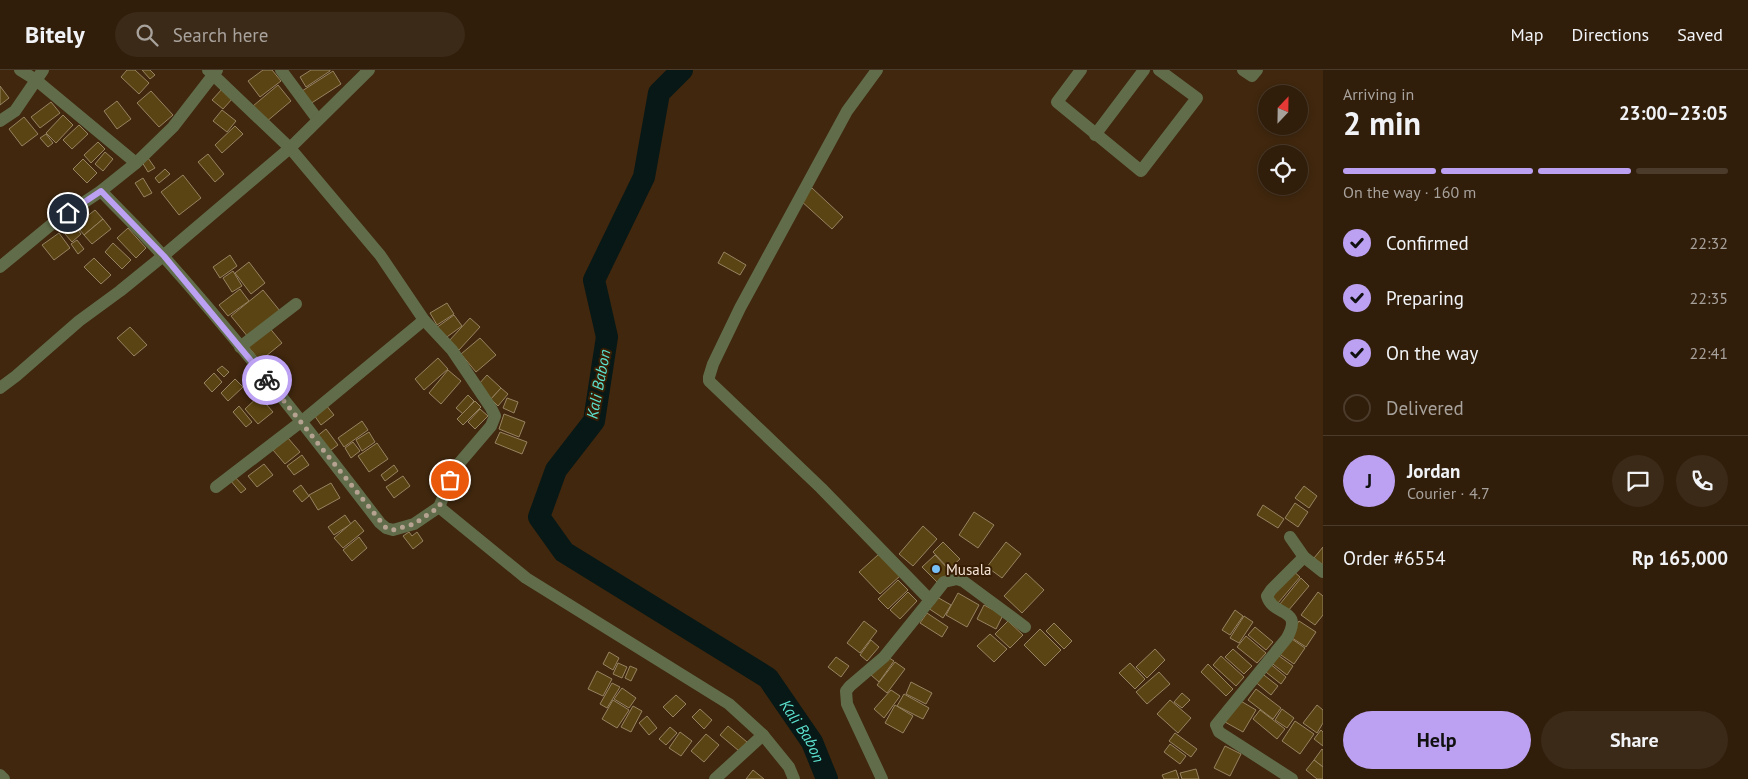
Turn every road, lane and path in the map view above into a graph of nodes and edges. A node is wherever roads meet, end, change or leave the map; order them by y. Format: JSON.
{"nodes":[{"id":1,"x":20,"y":70,"type":"edge"},
{"id":2,"x":281,"y":70,"type":"edge"},
{"id":3,"x":369,"y":70,"type":"edge"},
{"id":4,"x":877,"y":70,"type":"edge"},
{"id":5,"x":1081,"y":70,"type":"edge"},
{"id":6,"x":1144,"y":70,"type":"edge"},
{"id":7,"x":1159,"y":70,"type":"edge"},
{"id":8,"x":1243,"y":70,"type":"edge"},
{"id":9,"x":1257,"y":70,"type":"edge"},
{"id":10,"x":213,"y":71,"type":"edge"},
{"id":11,"x":39,"y":75,"type":"edge"},
{"id":12,"x":318,"y":120,"type":"junction"},
{"id":13,"x":0,"y":121,"type":"edge"},
{"id":14,"x":1095,"y":135,"type":"junction"},
{"id":15,"x":290,"y":148,"type":"junction"},
{"id":16,"x":136,"y":163,"type":"junction"},
{"id":17,"x":101,"y":191,"type":"junction"},
{"id":18,"x":164,"y":256,"type":"junction"},
{"id":19,"x":0,"y":267,"type":"edge"},
{"id":20,"x":296,"y":304,"type":"dead end"},
{"id":21,"x":424,"y":320,"type":"junction"},
{"id":22,"x":240,"y":347,"type":"junction"},
{"id":23,"x":0,"y":388,"type":"edge"},
{"id":24,"x":302,"y":421,"type":"junction"},
{"id":25,"x":216,"y":487,"type":"dead end"},
{"id":26,"x":439,"y":507,"type":"junction"},
{"id":27,"x":1290,"y":537,"type":"dead end"},
{"id":28,"x":1304,"y":557,"type":"junction"},
{"id":29,"x":1323,"y":572,"type":"edge"},
{"id":30,"x":930,"y":600,"type":"junction"},
{"id":31,"x":1025,"y":627,"type":"dead end"},
{"id":32,"x":762,"y":736,"type":"junction"},
{"id":33,"x":0,"y":774,"type":"edge"},
{"id":34,"x":4,"y":779,"type":"edge"},
{"id":35,"x":715,"y":779,"type":"edge"},
{"id":36,"x":794,"y":779,"type":"edge"},
{"id":37,"x":882,"y":779,"type":"edge"},
{"id":38,"x":1292,"y":779,"type":"edge"}],
"edges":[{"from":1,"to":11,"type":"street"},
{"from":2,"to":12,"type":"street"},
{"from":3,"to":12,"type":"street"},
{"from":4,"to":30,"type":"street"},
{"from":5,"to":14,"type":"street"},
{"from":6,"to":14,"type":"street"},
{"from":7,"to":14,"type":"street"},
{"from":8,"to":9,"type":"street"},
{"from":10,"to":15,"type":"street"},
{"from":10,"to":16,"type":"street"},
{"from":11,"to":13,"type":"street"},
{"from":11,"to":16,"type":"street"},
{"from":12,"to":15,"type":"street"},
{"from":15,"to":18,"type":"street"},
{"from":15,"to":21,"type":"street"},
{"from":16,"to":17,"type":"street"},
{"from":17,"to":18,"type":"street"},
{"from":17,"to":19,"type":"street"},
{"from":18,"to":22,"type":"street"},
{"from":18,"to":23,"type":"street"},
{"from":20,"to":22,"type":"street"},
{"from":21,"to":24,"type":"street"},
{"from":21,"to":26,"type":"street"},
{"from":22,"to":24,"type":"street"},
{"from":24,"to":25,"type":"street"},
{"from":24,"to":26,"type":"street"},
{"from":26,"to":32,"type":"street"},
{"from":27,"to":28,"type":"street"},
{"from":28,"to":29,"type":"street"},
{"from":28,"to":38,"type":"street"},
{"from":30,"to":31,"type":"street"},
{"from":30,"to":37,"type":"street"},
{"from":32,"to":35,"type":"street"},
{"from":32,"to":36,"type":"street"},
{"from":33,"to":34,"type":"street"}]}
